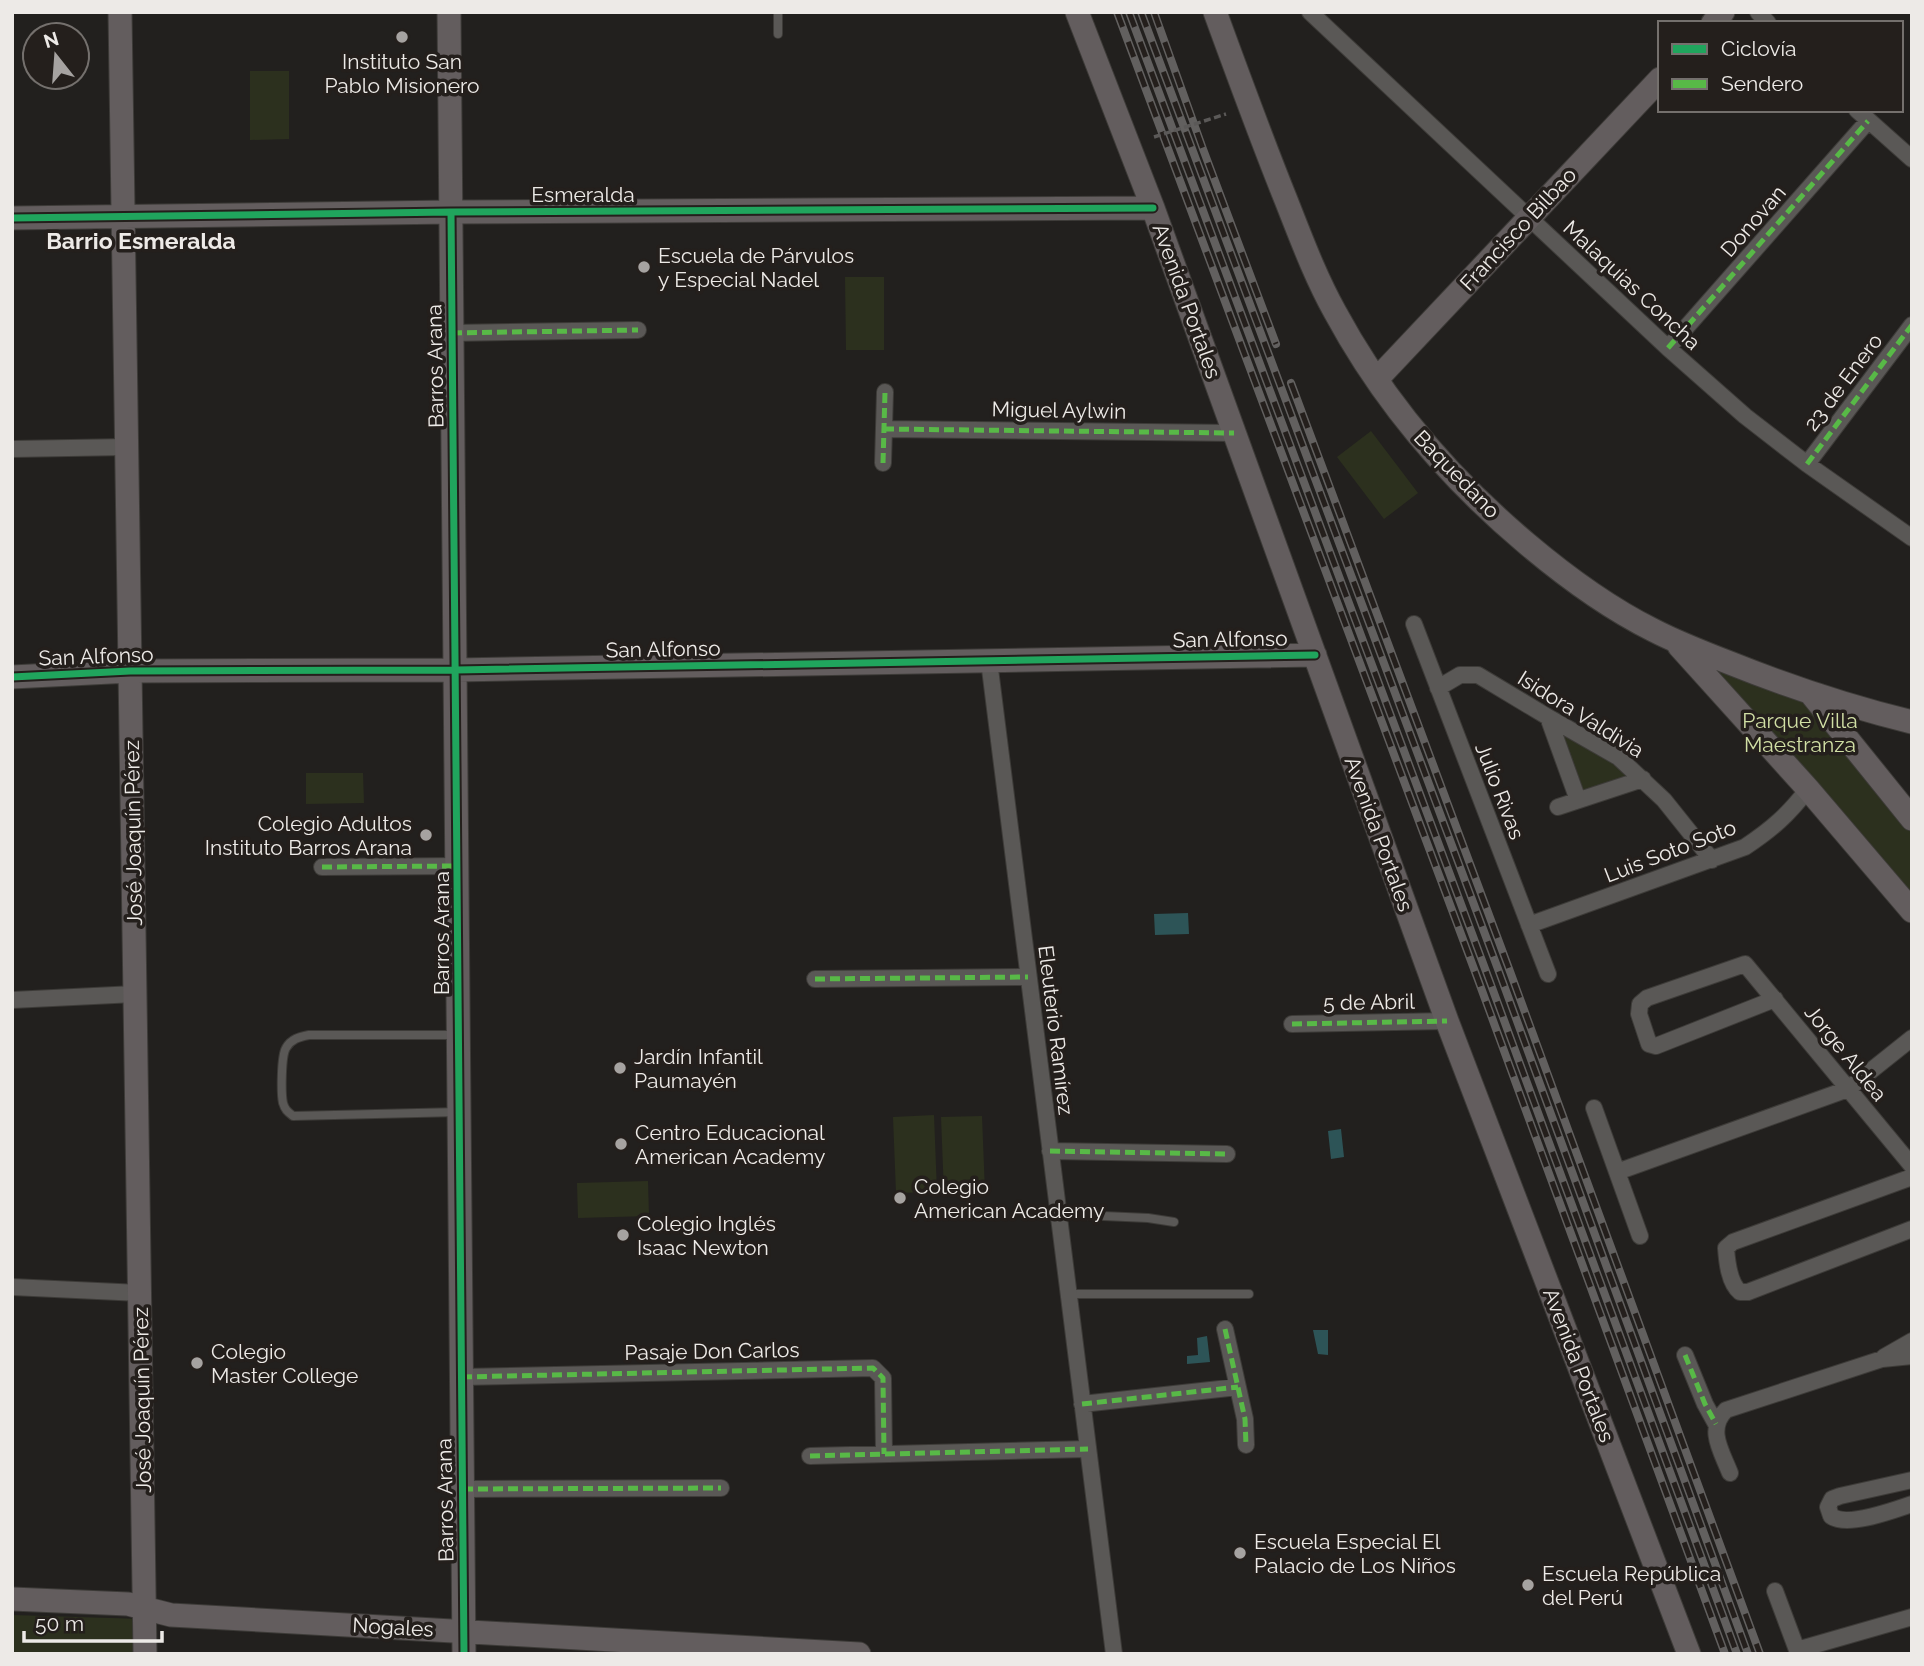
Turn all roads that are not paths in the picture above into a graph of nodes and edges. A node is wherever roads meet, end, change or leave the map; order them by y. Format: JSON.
{"nodes":[{"id":1,"x":120,"y":12,"type":"edge"},
{"id":2,"x":449,"y":12,"type":"edge"},
{"id":3,"x":778,"y":12,"type":"edge"},
{"id":4,"x":1077,"y":12,"type":"edge"},
{"id":5,"x":1214,"y":12,"type":"edge"},
{"id":6,"x":1310,"y":12,"type":"edge"},
{"id":7,"x":778,"y":34,"type":"dead end"},
{"id":8,"x":1658,"y":81,"type":"edge"},
{"id":9,"x":1863,"y":115,"type":"edge"},
{"id":10,"x":1912,"y":159,"type":"edge"},
{"id":11,"x":1153,"y":208,"type":"junction"},
{"id":12,"x":451,"y":212,"type":"junction"},
{"id":13,"x":123,"y":216,"type":"junction"},
{"id":14,"x":12,"y":218,"type":"edge"},
{"id":15,"x":1529,"y":218,"type":"junction"},
{"id":16,"x":1912,"y":325,"type":"edge"},
{"id":17,"x":638,"y":330,"type":"dead end"},
{"id":18,"x":452,"y":333,"type":"junction"},
{"id":19,"x":1668,"y":348,"type":"junction"},
{"id":20,"x":1377,"y":379,"type":"junction"},
{"id":21,"x":885,"y":392,"type":"dead end"},
{"id":22,"x":884,"y":429,"type":"junction"},
{"id":23,"x":1234,"y":433,"type":"junction"},
{"id":24,"x":127,"y":447,"type":"junction"},
{"id":25,"x":12,"y":449,"type":"edge"},
{"id":26,"x":883,"y":463,"type":"dead end"},
{"id":27,"x":1807,"y":464,"type":"junction"},
{"id":28,"x":1912,"y":538,"type":"edge"},
{"id":29,"x":1413,"y":624,"type":"dead end"},
{"id":30,"x":1674,"y":641,"type":"junction"},
{"id":31,"x":1315,"y":655,"type":"junction"},
{"id":32,"x":989,"y":661,"type":"junction"},
{"id":33,"x":456,"y":670,"type":"junction"},
{"id":34,"x":130,"y":671,"type":"junction"},
{"id":35,"x":1758,"y":674,"type":"junction"},
{"id":36,"x":12,"y":677,"type":"edge"},
{"id":37,"x":1438,"y":688,"type":"junction"},
{"id":38,"x":1812,"y":695,"type":"junction"},
{"id":39,"x":1739,"y":713,"type":"junction"},
{"id":40,"x":1876,"y":713,"type":"junction"},
{"id":41,"x":1548,"y":718,"type":"junction"},
{"id":42,"x":1912,"y":722,"type":"edge"},
{"id":43,"x":1861,"y":755,"type":"junction"},
{"id":44,"x":1643,"y":779,"type":"junction"},
{"id":45,"x":1808,"y":789,"type":"junction"},
{"id":46,"x":1578,"y":800,"type":"junction"},
{"id":47,"x":1558,"y":807,"type":"dead end"},
{"id":48,"x":1912,"y":820,"type":"edge"},
{"id":49,"x":1712,"y":860,"type":"junction"},
{"id":50,"x":458,"y":866,"type":"junction"},
{"id":51,"x":322,"y":867,"type":"dead end"},
{"id":52,"x":1912,"y":911,"type":"edge"},
{"id":53,"x":1530,"y":925,"type":"junction"},
{"id":54,"x":1548,"y":974,"type":"dead end"},
{"id":55,"x":1028,"y":977,"type":"junction"},
{"id":56,"x":814,"y":979,"type":"dead end"},
{"id":57,"x":135,"y":994,"type":"junction"},
{"id":58,"x":1775,"y":999,"type":"junction"},
{"id":59,"x":12,"y":1000,"type":"edge"},
{"id":60,"x":1447,"y":1021,"type":"junction"},
{"id":61,"x":1292,"y":1024,"type":"dead end"},
{"id":62,"x":459,"y":1035,"type":"junction"},
{"id":63,"x":1912,"y":1038,"type":"edge"},
{"id":64,"x":1848,"y":1088,"type":"junction"},
{"id":65,"x":1594,"y":1108,"type":"dead end"},
{"id":66,"x":460,"y":1112,"type":"junction"},
{"id":67,"x":1050,"y":1151,"type":"junction"},
{"id":68,"x":1227,"y":1154,"type":"dead end"},
{"id":69,"x":1912,"y":1166,"type":"edge"},
{"id":70,"x":1617,"y":1172,"type":"junction"},
{"id":71,"x":1912,"y":1177,"type":"edge"},
{"id":72,"x":1058,"y":1214,"type":"junction"},
{"id":73,"x":1174,"y":1222,"type":"dead end"},
{"id":74,"x":1912,"y":1229,"type":"edge"},
{"id":75,"x":1640,"y":1236,"type":"dead end"},
{"id":76,"x":12,"y":1287,"type":"edge"},
{"id":77,"x":140,"y":1293,"type":"junction"},
{"id":78,"x":1068,"y":1294,"type":"junction"},
{"id":79,"x":1249,"y":1294,"type":"dead end"},
{"id":80,"x":1225,"y":1329,"type":"dead end"},
{"id":81,"x":1912,"y":1341,"type":"edge"},
{"id":82,"x":1685,"y":1355,"type":"dead end"},
{"id":83,"x":1912,"y":1356,"type":"edge"},
{"id":84,"x":1882,"y":1359,"type":"junction"},
{"id":85,"x":462,"y":1377,"type":"junction"},
{"id":86,"x":1238,"y":1387,"type":"junction"},
{"id":87,"x":1082,"y":1404,"type":"junction"},
{"id":88,"x":1716,"y":1424,"type":"junction"},
{"id":89,"x":1246,"y":1445,"type":"dead end"},
{"id":90,"x":1088,"y":1449,"type":"junction"},
{"id":91,"x":884,"y":1454,"type":"junction"},
{"id":92,"x":810,"y":1456,"type":"dead end"},
{"id":93,"x":1730,"y":1473,"type":"dead end"},
{"id":94,"x":1912,"y":1480,"type":"edge"},
{"id":95,"x":721,"y":1488,"type":"dead end"},
{"id":96,"x":463,"y":1489,"type":"junction"},
{"id":97,"x":1912,"y":1504,"type":"edge"},
{"id":98,"x":1775,"y":1591,"type":"dead end"},
{"id":99,"x":12,"y":1599,"type":"edge"},
{"id":100,"x":145,"y":1609,"type":"junction"},
{"id":101,"x":1912,"y":1617,"type":"edge"},
{"id":102,"x":464,"y":1643,"type":"edge"},
{"id":103,"x":781,"y":1652,"type":"edge"},
{"id":104,"x":145,"y":1654,"type":"edge"},
{"id":105,"x":859,"y":1654,"type":"edge"},
{"id":106,"x":1114,"y":1654,"type":"edge"},
{"id":107,"x":1689,"y":1654,"type":"edge"}],
"edges":[{"from":1,"to":13,"type":"street","name":"José Joaquín Pérez"},
{"from":2,"to":12,"type":"street","name":"Barros Arana"},
{"from":3,"to":7,"type":"lane"},
{"from":4,"to":11,"type":"street","name":"Avenida Portales"},
{"from":5,"to":20,"type":"street","name":"Baquedano"},
{"from":6,"to":15,"type":"street","name":"Malaquias Concha"},
{"from":8,"to":15,"type":"street","name":"Francisco Bilbao"},
{"from":9,"to":10,"type":"street"},
{"from":9,"to":19,"type":"street","name":"Donovan"},
{"from":11,"to":12,"type":"street","name":"Esmeralda"},
{"from":11,"to":23,"type":"street","name":"Avenida Portales"},
{"from":12,"to":13,"type":"street","name":"Esmeralda"},
{"from":12,"to":18,"type":"street","name":"Barros Arana"},
{"from":13,"to":14,"type":"street","name":"Esmeralda"},
{"from":13,"to":24,"type":"street","name":"José Joaquín Pérez"},
{"from":15,"to":19,"type":"street","name":"Malaquias Concha"},
{"from":15,"to":20,"type":"street","name":"Francisco Bilbao"},
{"from":16,"to":27,"type":"street","name":"23 de Enero"},
{"from":17,"to":18,"type":"street"},
{"from":18,"to":33,"type":"street","name":"Barros Arana"},
{"from":19,"to":27,"type":"street","name":"Malaquias Concha"},
{"from":20,"to":30,"type":"street","name":"Baquedano"},
{"from":21,"to":22,"type":"street"},
{"from":22,"to":23,"type":"street","name":"Miguel Aylwin"},
{"from":22,"to":26,"type":"street"},
{"from":23,"to":31,"type":"street","name":"Avenida Portales"},
{"from":24,"to":25,"type":"street"},
{"from":24,"to":34,"type":"street","name":"José Joaquín Pérez"},
{"from":27,"to":28,"type":"street","name":"Malaquias Concha"},
{"from":29,"to":37,"type":"street","name":"Julio Rivas"},
{"from":30,"to":35,"type":"street","name":"Baquedano"},
{"from":30,"to":39,"type":"street"},
{"from":31,"to":32,"type":"street","name":"San Alfonso"},
{"from":31,"to":60,"type":"street","name":"Avenida Portales"},
{"from":32,"to":33,"type":"street","name":"San Alfonso"},
{"from":32,"to":55,"type":"street","name":"Eleuterio Ramírez"},
{"from":33,"to":34,"type":"street","name":"San Alfonso"},
{"from":33,"to":50,"type":"street","name":"Barros Arana"},
{"from":34,"to":36,"type":"street","name":"San Alfonso"},
{"from":34,"to":57,"type":"street","name":"José Joaquín Pérez"},
{"from":35,"to":38,"type":"street","name":"Baquedano"},
{"from":35,"to":39,"type":"street"},
{"from":37,"to":41,"type":"street","name":"Isidora Valdivia"},
{"from":37,"to":53,"type":"street","name":"Julio Rivas"},
{"from":38,"to":40,"type":"street","name":"Baquedano"},
{"from":38,"to":43,"type":"street"},
{"from":39,"to":45,"type":"street"},
{"from":40,"to":42,"type":"street","name":"Baquedano"},
{"from":40,"to":43,"type":"street"},
{"from":41,"to":44,"type":"street","name":"Isidora Valdivia"},
{"from":41,"to":46,"type":"street"},
{"from":43,"to":48,"type":"street"},
{"from":44,"to":46,"type":"street"},
{"from":44,"to":49,"type":"street","name":"Isidora Valdivia"},
{"from":45,"to":49,"type":"street","name":"Luis Soto Soto"},
{"from":45,"to":52,"type":"street"},
{"from":46,"to":47,"type":"street"},
{"from":49,"to":53,"type":"street","name":"Luis Soto Soto"},
{"from":50,"to":51,"type":"street"},
{"from":50,"to":62,"type":"street","name":"Barros Arana"},
{"from":53,"to":54,"type":"street","name":"Julio Rivas"},
{"from":55,"to":56,"type":"street"},
{"from":55,"to":67,"type":"street","name":"Eleuterio Ramírez"},
{"from":57,"to":59,"type":"street"},
{"from":57,"to":77,"type":"street","name":"José Joaquín Pérez"},
{"from":58,"to":58,"type":"street","name":"Jorge Aldea"},
{"from":58,"to":64,"type":"street","name":"Jorge Aldea"},
{"from":60,"to":61,"type":"street","name":"5 de Abril"},
{"from":60,"to":107,"type":"street","name":"Avenida Portales"},
{"from":62,"to":66,"type":"street","name":"Barros Arana"},
{"from":62,"to":66,"type":"lane"},
{"from":63,"to":64,"type":"street"},
{"from":64,"to":69,"type":"street","name":"Jorge Aldea"},
{"from":64,"to":70,"type":"street"},
{"from":65,"to":70,"type":"street"},
{"from":66,"to":85,"type":"street","name":"Barros Arana"},
{"from":67,"to":68,"type":"street"},
{"from":67,"to":72,"type":"street","name":"Eleuterio Ramírez"},
{"from":70,"to":75,"type":"street"},
{"from":71,"to":74,"type":"street"},
{"from":72,"to":73,"type":"lane"},
{"from":72,"to":78,"type":"street","name":"Eleuterio Ramírez"},
{"from":76,"to":77,"type":"street"},
{"from":77,"to":100,"type":"street","name":"José Joaquín Pérez"},
{"from":78,"to":79,"type":"lane"},
{"from":78,"to":87,"type":"street","name":"Eleuterio Ramírez"},
{"from":80,"to":86,"type":"street"},
{"from":81,"to":84,"type":"street"},
{"from":82,"to":88,"type":"street"},
{"from":83,"to":84,"type":"street"},
{"from":84,"to":88,"type":"street"},
{"from":85,"to":91,"type":"street","name":"Pasaje Don Carlos"},
{"from":85,"to":96,"type":"street","name":"Barros Arana"},
{"from":86,"to":87,"type":"street"},
{"from":86,"to":89,"type":"street"},
{"from":87,"to":90,"type":"street","name":"Eleuterio Ramírez"},
{"from":88,"to":93,"type":"street"},
{"from":90,"to":91,"type":"street"},
{"from":90,"to":106,"type":"street","name":"Eleuterio Ramírez"},
{"from":91,"to":92,"type":"street"},
{"from":94,"to":97,"type":"street"},
{"from":95,"to":96,"type":"street","name":"Barros Arana"},
{"from":96,"to":102,"type":"street","name":"Barros Arana"},
{"from":98,"to":101,"type":"street"},
{"from":99,"to":100,"type":"street","name":"Nogales"},
{"from":100,"to":102,"type":"street","name":"Nogales"},
{"from":100,"to":104,"type":"street","name":"José Joaquín Pérez"},
{"from":102,"to":103,"type":"street","name":"Nogales"},
{"from":103,"to":105,"type":"street","name":"Nogales"}]}
